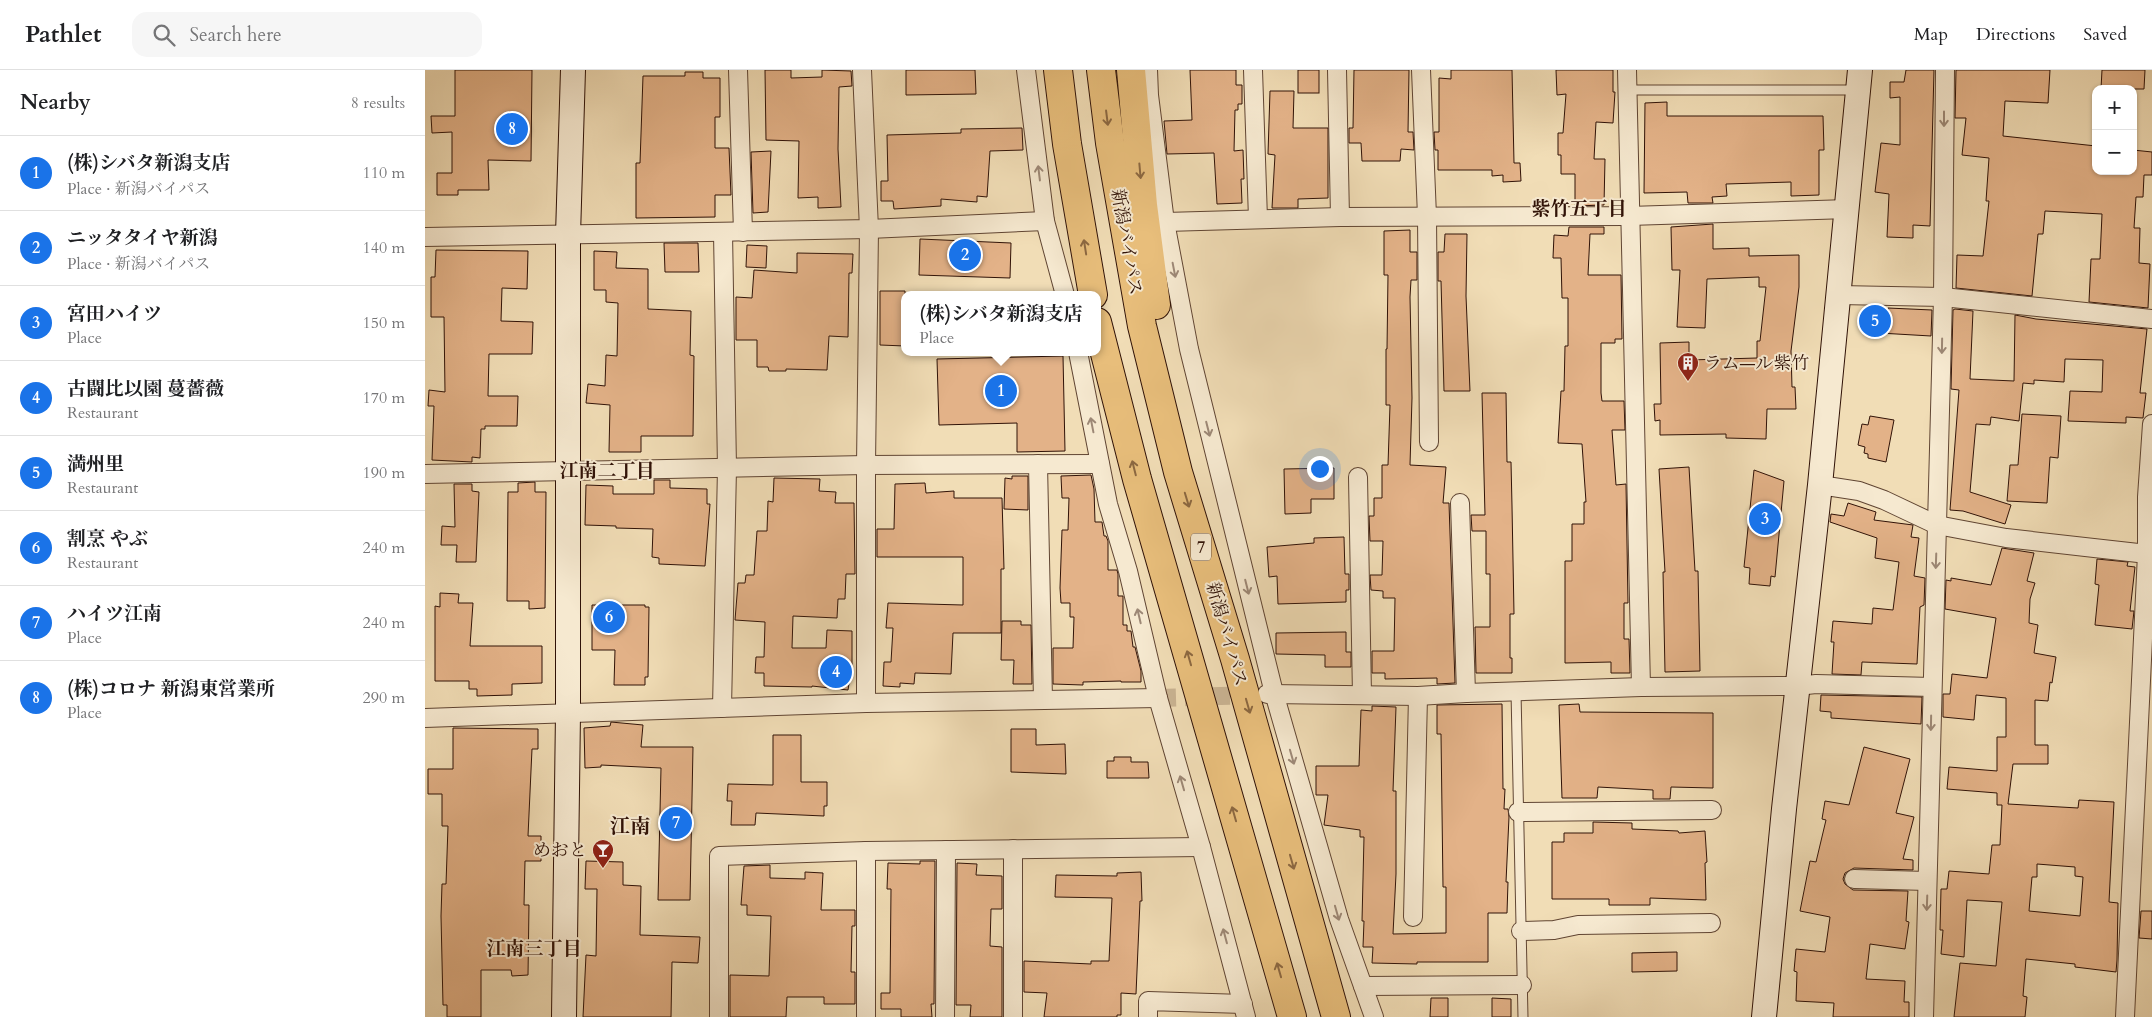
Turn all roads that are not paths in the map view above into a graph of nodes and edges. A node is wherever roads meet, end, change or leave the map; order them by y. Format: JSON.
{"nodes":[{"id":1,"x":573,"y":70,"type":"edge"},
{"id":2,"x":738,"y":70,"type":"edge"},
{"id":3,"x":862,"y":70,"type":"edge"},
{"id":4,"x":1026,"y":70,"type":"edge"},
{"id":5,"x":1057,"y":70,"type":"edge"},
{"id":6,"x":1101,"y":70,"type":"edge"},
{"id":7,"x":1131,"y":70,"type":"edge"},
{"id":8,"x":1148,"y":70,"type":"edge"},
{"id":9,"x":1253,"y":70,"type":"edge"},
{"id":10,"x":1337,"y":70,"type":"edge"},
{"id":11,"x":1421,"y":70,"type":"edge"},
{"id":12,"x":1627,"y":70,"type":"edge"},
{"id":13,"x":1945,"y":70,"type":"edge"},
{"id":14,"x":1859,"y":80,"type":"edge"},
{"id":15,"x":1627,"y":90,"type":"junction"},
{"id":16,"x":1848,"y":209,"type":"junction"},
{"id":17,"x":1427,"y":216,"type":"junction"},
{"id":18,"x":1629,"y":216,"type":"junction"},
{"id":19,"x":1340,"y":217,"type":"junction"},
{"id":20,"x":1258,"y":219,"type":"junction"},
{"id":21,"x":1045,"y":221,"type":"junction"},
{"id":22,"x":1165,"y":222,"type":"junction"},
{"id":23,"x":869,"y":229,"type":"junction"},
{"id":24,"x":723,"y":232,"type":"junction"},
{"id":25,"x":743,"y":232,"type":"junction"},
{"id":26,"x":569,"y":236,"type":"junction"},
{"id":27,"x":425,"y":237,"type":"edge"},
{"id":28,"x":1064,"y":291,"type":"edge"},
{"id":29,"x":1092,"y":291,"type":"edge"},
{"id":30,"x":1839,"y":295,"type":"junction"},
{"id":31,"x":1943,"y":297,"type":"junction"},
{"id":32,"x":2152,"y":320,"type":"edge"},
{"id":33,"x":1101,"y":338,"type":"edge"},
{"id":34,"x":1079,"y":356,"type":"edge"},
{"id":35,"x":2152,"y":424,"type":"edge"},
{"id":36,"x":1429,"y":442,"type":"dead end"},
{"id":37,"x":1038,"y":464,"type":"junction"},
{"id":38,"x":1100,"y":464,"type":"junction"},
{"id":39,"x":866,"y":465,"type":"junction"},
{"id":40,"x":727,"y":468,"type":"junction"},
{"id":41,"x":567,"y":472,"type":"junction"},
{"id":42,"x":1178,"y":472,"type":"junction"},
{"id":43,"x":425,"y":474,"type":"edge"},
{"id":44,"x":1358,"y":477,"type":"dead end"},
{"id":45,"x":1820,"y":485,"type":"junction"},
{"id":46,"x":1460,"y":503,"type":"dead end"},
{"id":47,"x":1937,"y":526,"type":"junction"},
{"id":48,"x":2147,"y":554,"type":"junction"},
{"id":49,"x":1797,"y":686,"type":"junction"},
{"id":50,"x":1641,"y":687,"type":"junction"},
{"id":51,"x":1932,"y":687,"type":"junction"},
{"id":52,"x":1516,"y":692,"type":"junction"},
{"id":53,"x":1467,"y":693,"type":"junction"},
{"id":54,"x":1270,"y":694,"type":"junction"},
{"id":55,"x":1362,"y":695,"type":"junction"},
{"id":56,"x":1418,"y":696,"type":"junction"},
{"id":57,"x":1158,"y":698,"type":"junction"},
{"id":58,"x":1043,"y":700,"type":"junction"},
{"id":59,"x":866,"y":703,"type":"junction"},
{"id":60,"x":721,"y":708,"type":"junction"},
{"id":61,"x":568,"y":713,"type":"junction"},
{"id":62,"x":425,"y":718,"type":"edge"},
{"id":63,"x":2145,"y":789,"type":"edge"},
{"id":64,"x":1712,"y":810,"type":"dead end"},
{"id":65,"x":1518,"y":812,"type":"junction"},
{"id":66,"x":1201,"y":847,"type":"junction"},
{"id":67,"x":1013,"y":849,"type":"junction"},
{"id":68,"x":947,"y":850,"type":"junction"},
{"id":69,"x":866,"y":851,"type":"junction"},
{"id":70,"x":1854,"y":879,"type":"dead end"},
{"id":71,"x":1927,"y":881,"type":"junction"},
{"id":72,"x":1413,"y":916,"type":"dead end"},
{"id":73,"x":1711,"y":923,"type":"dead end"},
{"id":74,"x":1521,"y":931,"type":"junction"},
{"id":75,"x":1522,"y":985,"type":"junction"},
{"id":76,"x":1363,"y":986,"type":"junction"},
{"id":77,"x":1244,"y":1011,"type":"edge"},
{"id":78,"x":564,"y":1017,"type":"edge"},
{"id":79,"x":719,"y":1017,"type":"edge"},
{"id":80,"x":866,"y":1017,"type":"edge"},
{"id":81,"x":945,"y":1017,"type":"edge"},
{"id":82,"x":1013,"y":1017,"type":"edge"},
{"id":83,"x":1148,"y":1017,"type":"edge"},
{"id":84,"x":1292,"y":1017,"type":"edge"},
{"id":85,"x":1336,"y":1017,"type":"edge"},
{"id":86,"x":1374,"y":1017,"type":"edge"},
{"id":87,"x":1523,"y":1017,"type":"edge"},
{"id":88,"x":1764,"y":1017,"type":"edge"},
{"id":89,"x":1924,"y":1017,"type":"edge"},
{"id":90,"x":2125,"y":1017,"type":"edge"}],
"edges":[{"from":1,"to":26,"type":"street"},
{"from":2,"to":25,"type":"street"},
{"from":3,"to":23,"type":"street"},
{"from":21,"to":4,"type":"street","one_way":true},
{"from":29,"to":5,"type":"highway","one_way":true},
{"from":6,"to":42,"type":"highway","name":"新潟バイパス","number":"7","one_way":true},
{"from":7,"to":42,"type":"highway","number":"7","one_way":true},
{"from":8,"to":22,"type":"street"},
{"from":9,"to":20,"type":"street"},
{"from":10,"to":19,"type":"street"},
{"from":11,"to":17,"type":"street"},
{"from":12,"to":15,"type":"street"},
{"from":13,"to":31,"type":"street","one_way":true},
{"from":14,"to":15,"type":"lane"},
{"from":14,"to":16,"type":"street"},
{"from":15,"to":18,"type":"street"},
{"from":16,"to":18,"type":"street"},
{"from":16,"to":30,"type":"street"},
{"from":17,"to":18,"type":"street"},
{"from":17,"to":19,"type":"street"},
{"from":17,"to":36,"type":"street"},
{"from":18,"to":50,"type":"street"},
{"from":19,"to":20,"type":"street"},
{"from":20,"to":22,"type":"street"},
{"from":21,"to":23,"type":"street"},
{"from":21,"to":28,"type":"street"},
{"from":22,"to":54,"type":"street","one_way":true},
{"from":23,"to":25,"type":"street"},
{"from":23,"to":39,"type":"street"},
{"from":24,"to":25,"type":"street"},
{"from":24,"to":26,"type":"street"},
{"from":24,"to":40,"type":"street"},
{"from":26,"to":27,"type":"street"},
{"from":26,"to":41,"type":"street"},
{"from":30,"to":31,"type":"street"},
{"from":30,"to":45,"type":"street"},
{"from":31,"to":32,"type":"street"},
{"from":31,"to":47,"type":"street","one_way":true},
{"from":84,"to":33,"type":"highway","one_way":true},
{"from":38,"to":34,"type":"street","one_way":true},
{"from":35,"to":48,"type":"street"},
{"from":37,"to":38,"type":"street"},
{"from":37,"to":39,"type":"street"},
{"from":37,"to":58,"type":"street"},
{"from":57,"to":38,"type":"street","one_way":true},
{"from":39,"to":40,"type":"street"},
{"from":39,"to":59,"type":"street"},
{"from":40,"to":41,"type":"street"},
{"from":40,"to":60,"type":"street"},
{"from":41,"to":43,"type":"street"},
{"from":41,"to":61,"type":"street"},
{"from":42,"to":85,"type":"highway","name":"新潟バイパス","number":"7","one_way":true},
{"from":44,"to":55,"type":"street"},
{"from":45,"to":47,"type":"street"},
{"from":45,"to":49,"type":"street"},
{"from":46,"to":53,"type":"street"},
{"from":47,"to":48,"type":"street"},
{"from":47,"to":51,"type":"street","one_way":true},
{"from":48,"to":63,"type":"street"},
{"from":49,"to":50,"type":"street"},
{"from":49,"to":51,"type":"street"},
{"from":49,"to":88,"type":"street"},
{"from":50,"to":52,"type":"street"},
{"from":51,"to":71,"type":"street","one_way":true},
{"from":52,"to":53,"type":"street"},
{"from":52,"to":65,"type":"lane"},
{"from":53,"to":56,"type":"street"},
{"from":54,"to":55,"type":"street"},
{"from":54,"to":76,"type":"street","one_way":true},
{"from":55,"to":56,"type":"street"},
{"from":56,"to":72,"type":"street"},
{"from":57,"to":58,"type":"street"},
{"from":66,"to":57,"type":"street","one_way":true},
{"from":58,"to":59,"type":"street"},
{"from":59,"to":60,"type":"street"},
{"from":60,"to":61,"type":"street"},
{"from":61,"to":62,"type":"street"},
{"from":61,"to":78,"type":"street"},
{"from":63,"to":90,"type":"street"},
{"from":64,"to":65,"type":"street"},
{"from":65,"to":74,"type":"lane"},
{"from":66,"to":67,"type":"street"},
{"from":77,"to":66,"type":"street","one_way":true},
{"from":67,"to":68,"type":"street"},
{"from":67,"to":82,"type":"street"},
{"from":68,"to":69,"type":"street"},
{"from":68,"to":81,"type":"street"},
{"from":69,"to":79,"type":"street"},
{"from":69,"to":80,"type":"street"},
{"from":70,"to":71,"type":"street"},
{"from":71,"to":89,"type":"street","one_way":true},
{"from":73,"to":74,"type":"street"},
{"from":74,"to":75,"type":"lane"},
{"from":75,"to":76,"type":"street"},
{"from":75,"to":87,"type":"lane"},
{"from":76,"to":86,"type":"street"},
{"from":77,"to":83,"type":"street"}]}
